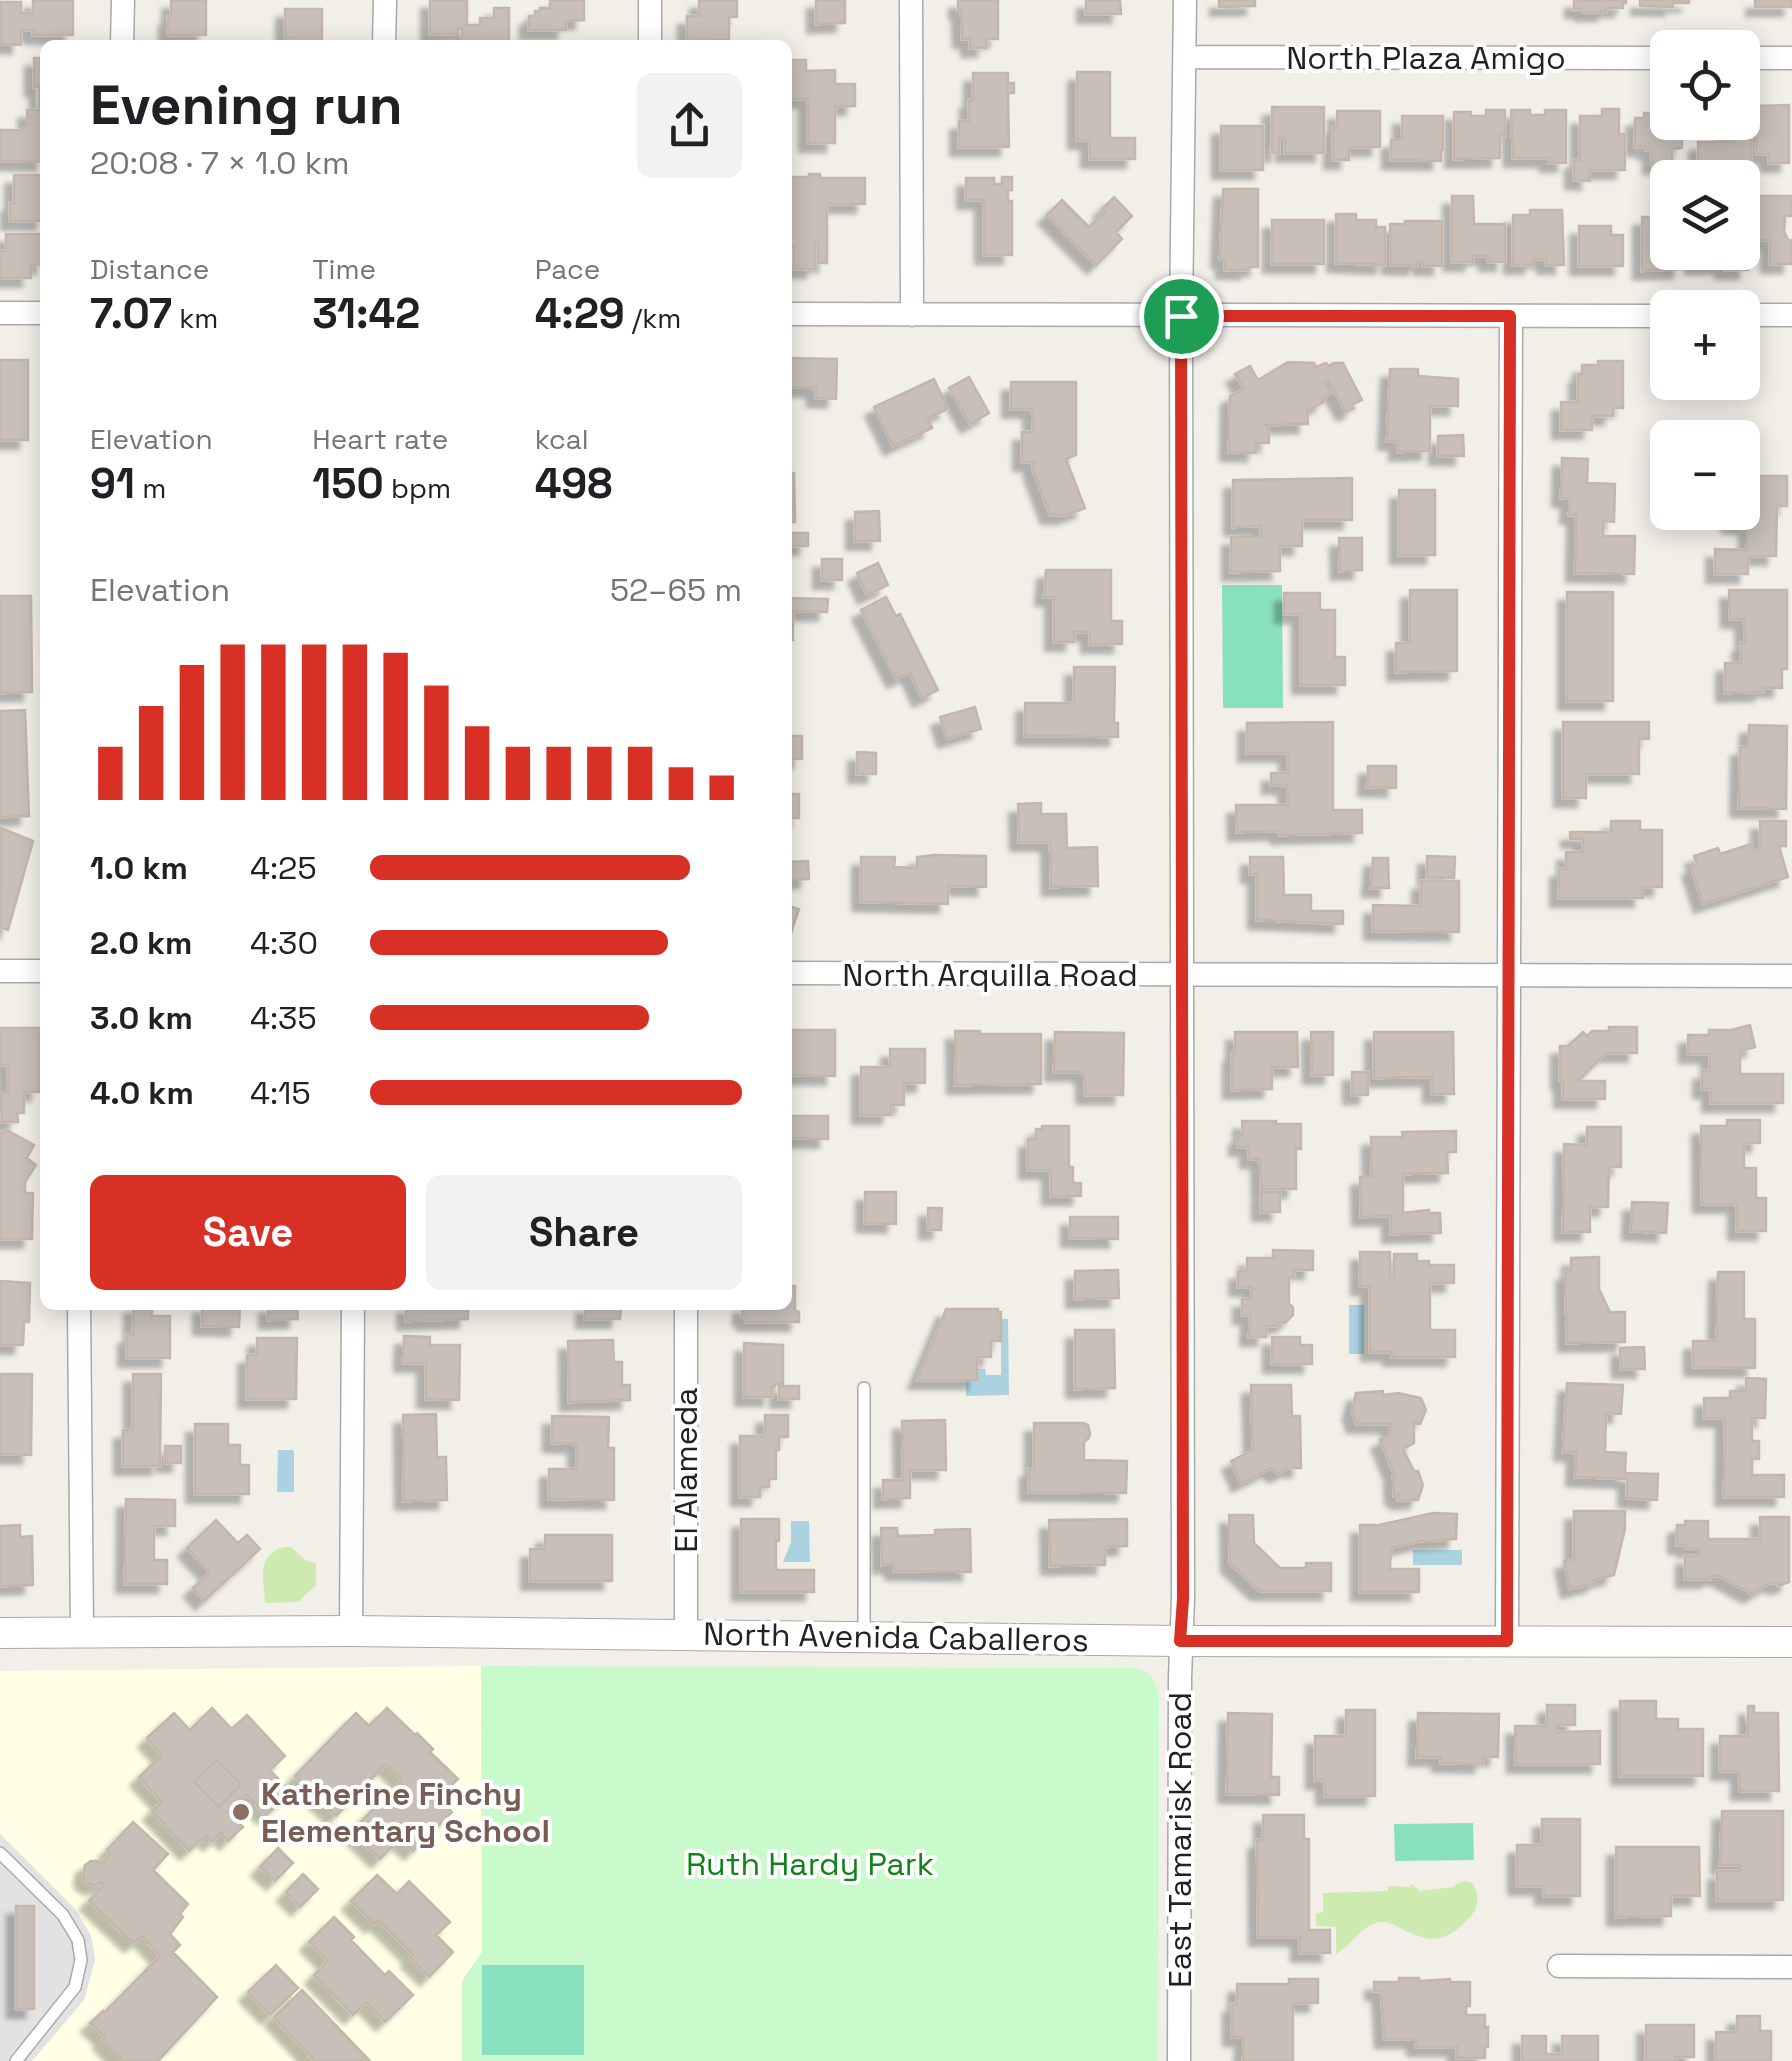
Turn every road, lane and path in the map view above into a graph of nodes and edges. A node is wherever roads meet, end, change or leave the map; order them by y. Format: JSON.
{"nodes":[{"id":1,"x":123,"y":0,"type":"edge"},
{"id":2,"x":384,"y":0,"type":"edge"},
{"id":3,"x":650,"y":0,"type":"edge"},
{"id":4,"x":911,"y":0,"type":"edge"},
{"id":5,"x":1185,"y":0,"type":"edge"},
{"id":6,"x":122,"y":40,"type":"edge"},
{"id":7,"x":384,"y":40,"type":"edge"},
{"id":8,"x":650,"y":40,"type":"edge"},
{"id":9,"x":1185,"y":57,"type":"junction"},
{"id":10,"x":1650,"y":58,"type":"edge"},
{"id":11,"x":1760,"y":58,"type":"edge"},
{"id":12,"x":1792,"y":58,"type":"edge"},
{"id":13,"x":0,"y":313,"type":"edge"},
{"id":14,"x":40,"y":314,"type":"edge"},
{"id":15,"x":792,"y":314,"type":"edge"},
{"id":16,"x":912,"y":315,"type":"junction"},
{"id":17,"x":1760,"y":315,"type":"edge"},
{"id":18,"x":1792,"y":315,"type":"edge"},
{"id":19,"x":1181,"y":316,"type":"junction"},
{"id":20,"x":1510,"y":316,"type":"junction"},
{"id":21,"x":1650,"y":316,"type":"edge"},
{"id":22,"x":0,"y":970,"type":"edge"},
{"id":23,"x":40,"y":971,"type":"edge"},
{"id":24,"x":792,"y":974,"type":"edge"},
{"id":25,"x":1183,"y":976,"type":"junction"},
{"id":26,"x":1510,"y":976,"type":"junction"},
{"id":27,"x":1792,"y":976,"type":"edge"},
{"id":28,"x":79,"y":1310,"type":"edge"},
{"id":29,"x":353,"y":1310,"type":"edge"},
{"id":30,"x":686,"y":1310,"type":"edge"},
{"id":31,"x":864,"y":1388,"type":"dead end"},
{"id":32,"x":351,"y":1631,"type":"junction"},
{"id":33,"x":82,"y":1632,"type":"junction"},
{"id":34,"x":0,"y":1633,"type":"edge"},
{"id":35,"x":686,"y":1634,"type":"junction"},
{"id":36,"x":864,"y":1637,"type":"junction"},
{"id":37,"x":1180,"y":1641,"type":"junction"},
{"id":38,"x":1507,"y":1641,"type":"junction"},
{"id":39,"x":1792,"y":1642,"type":"edge"},
{"id":40,"x":0,"y":1852,"type":"edge"},
{"id":41,"x":1559,"y":1966,"type":"dead end"},
{"id":42,"x":1792,"y":1967,"type":"edge"},
{"id":43,"x":16,"y":2061,"type":"edge"},
{"id":44,"x":1180,"y":2061,"type":"edge"}],
"edges":[{"from":1,"to":6,"type":"street"},
{"from":2,"to":7,"type":"street"},
{"from":3,"to":8,"type":"street"},
{"from":4,"to":16,"type":"street"},
{"from":5,"to":9,"type":"street","name":"East Tamarisk Road"},
{"from":9,"to":10,"type":"street","name":"North Plaza Amigo"},
{"from":9,"to":19,"type":"street","name":"East Tamarisk Road"},
{"from":11,"to":12,"type":"street"},
{"from":13,"to":14,"type":"street"},
{"from":15,"to":16,"type":"street"},
{"from":16,"to":19,"type":"street"},
{"from":17,"to":18,"type":"street"},
{"from":19,"to":20,"type":"street"},
{"from":19,"to":25,"type":"street","name":"East Tamarisk Road"},
{"from":20,"to":21,"type":"street"},
{"from":20,"to":26,"type":"street"},
{"from":22,"to":23,"type":"street"},
{"from":24,"to":25,"type":"street","name":"North Arquilla Road"},
{"from":25,"to":26,"type":"street","name":"North Arquilla Road"},
{"from":25,"to":37,"type":"street","name":"East Tamarisk Road"},
{"from":26,"to":27,"type":"street","name":"North Arquilla Road"},
{"from":26,"to":38,"type":"street"},
{"from":28,"to":33,"type":"street"},
{"from":29,"to":32,"type":"street"},
{"from":30,"to":35,"type":"street","name":"El Alameda"},
{"from":31,"to":36,"type":"lane"},
{"from":32,"to":33,"type":"street","name":"North Avenida Caballeros"},
{"from":32,"to":35,"type":"street","name":"North Avenida Caballeros"},
{"from":33,"to":34,"type":"street","name":"North Avenida Caballeros"},
{"from":35,"to":36,"type":"street","name":"North Avenida Caballeros"},
{"from":36,"to":37,"type":"street","name":"North Avenida Caballeros"},
{"from":37,"to":38,"type":"street","name":"North Avenida Caballeros"},
{"from":37,"to":44,"type":"street","name":"East Tamarisk Road"},
{"from":38,"to":39,"type":"street","name":"North Avenida Caballeros"},
{"from":40,"to":43,"type":"lane"},
{"from":41,"to":42,"type":"street"}]}
